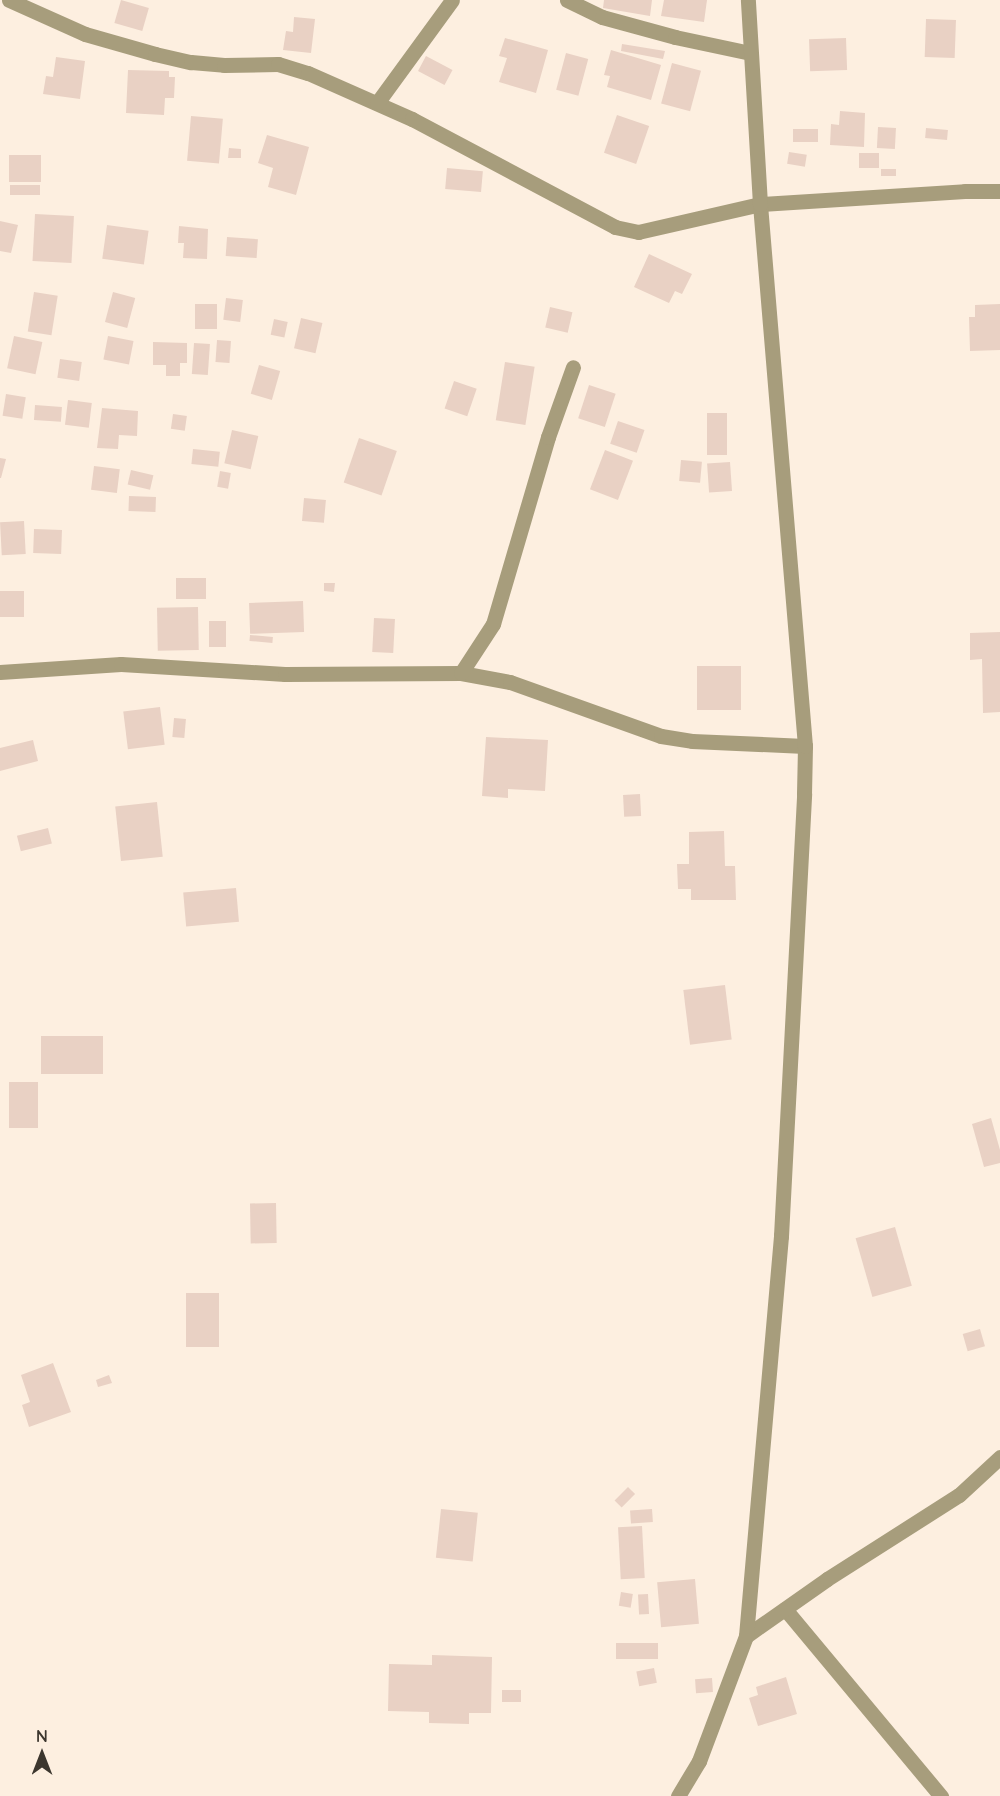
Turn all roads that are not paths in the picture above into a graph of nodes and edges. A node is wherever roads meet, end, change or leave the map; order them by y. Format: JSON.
{"nodes":[{"id":1,"x":9,"y":0,"type":"edge"},
{"id":2,"x":452,"y":0,"type":"edge"},
{"id":3,"x":567,"y":0,"type":"edge"},
{"id":4,"x":748,"y":0,"type":"edge"},
{"id":5,"x":750,"y":53,"type":"junction"},
{"id":6,"x":376,"y":103,"type":"junction"},
{"id":7,"x":1000,"y":191,"type":"edge"},
{"id":8,"x":760,"y":204,"type":"junction"},
{"id":9,"x":573,"y":367,"type":"dead end"},
{"id":10,"x":0,"y":672,"type":"edge"},
{"id":11,"x":461,"y":673,"type":"junction"},
{"id":12,"x":805,"y":746,"type":"junction"},
{"id":13,"x":1000,"y":1457,"type":"edge"},
{"id":14,"x":785,"y":1609,"type":"junction"},
{"id":15,"x":746,"y":1636,"type":"junction"},
{"id":16,"x":678,"y":1796,"type":"edge"},
{"id":17,"x":941,"y":1796,"type":"edge"}],
"edges":[{"from":1,"to":6,"type":"street"},
{"from":2,"to":6,"type":"street"},
{"from":3,"to":5,"type":"street"},
{"from":4,"to":5,"type":"street"},
{"from":5,"to":8,"type":"street"},
{"from":6,"to":8,"type":"street"},
{"from":7,"to":8,"type":"street"},
{"from":8,"to":12,"type":"street"},
{"from":9,"to":11,"type":"street"},
{"from":10,"to":11,"type":"street"},
{"from":11,"to":12,"type":"street"},
{"from":12,"to":15,"type":"street"},
{"from":13,"to":14,"type":"street"},
{"from":14,"to":15,"type":"street"},
{"from":14,"to":17,"type":"street"},
{"from":15,"to":16,"type":"street"}]}
